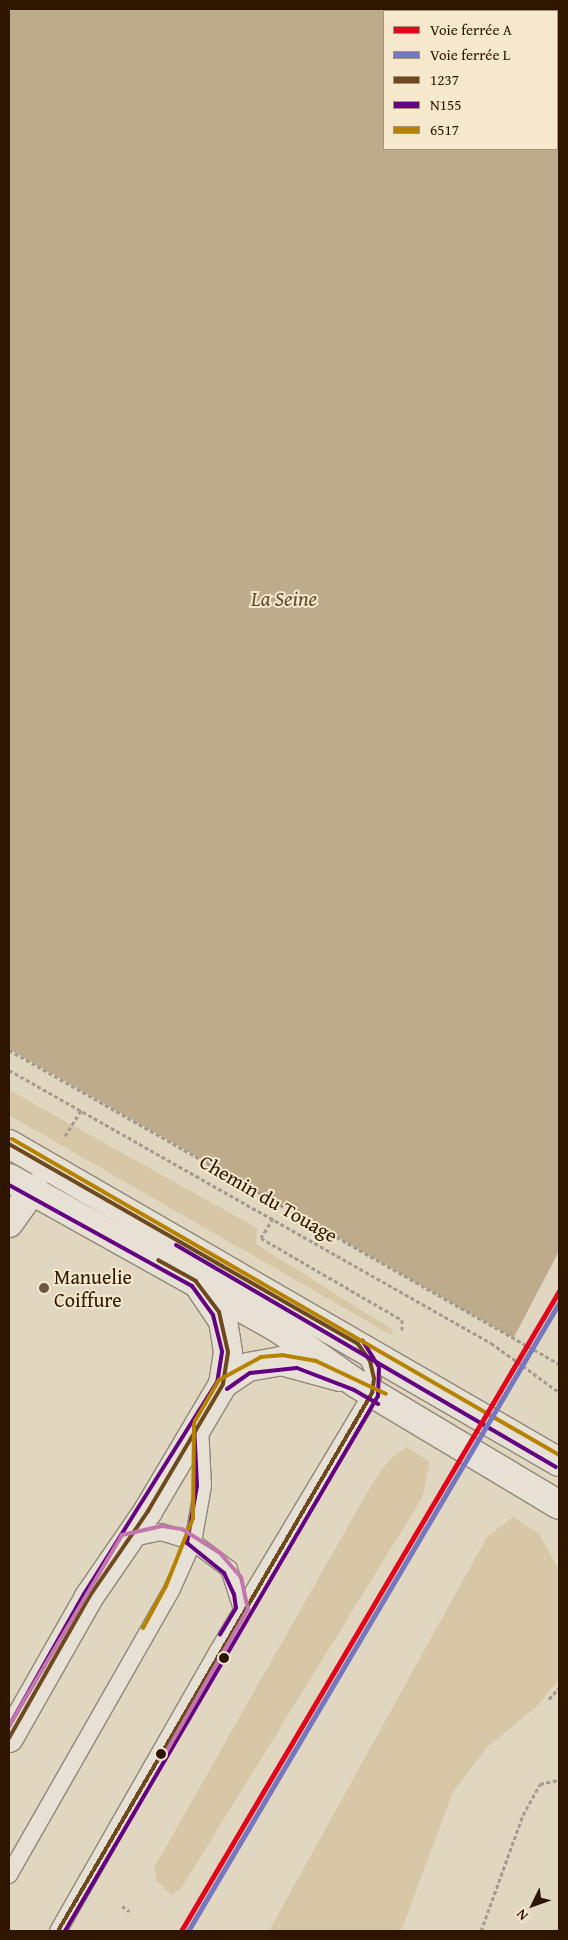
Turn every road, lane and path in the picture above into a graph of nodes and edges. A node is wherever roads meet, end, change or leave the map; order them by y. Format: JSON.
{"nodes":[{"id":1,"x":9,"y":1050,"type":"edge"},
{"id":2,"x":9,"y":1070,"type":"edge"},
{"id":3,"x":82,"y":1109,"type":"junction"},
{"id":4,"x":62,"y":1140,"type":"dead end"},
{"id":5,"x":9,"y":1144,"type":"edge"},
{"id":6,"x":9,"y":1178,"type":"edge"},
{"id":7,"x":34,"y":1188,"type":"junction"},
{"id":8,"x":273,"y":1218,"type":"junction"},
{"id":9,"x":9,"y":1223,"type":"edge"},
{"id":10,"x":196,"y":1281,"type":"junction"},
{"id":11,"x":409,"y":1336,"type":"dead end"},
{"id":12,"x":358,"y":1344,"type":"junction"},
{"id":13,"x":559,"y":1364,"type":"edge"},
{"id":14,"x":222,"y":1384,"type":"junction"},
{"id":15,"x":364,"y":1389,"type":"junction"},
{"id":16,"x":559,"y":1392,"type":"edge"},
{"id":17,"x":200,"y":1424,"type":"junction"},
{"id":18,"x":559,"y":1462,"type":"edge"},
{"id":19,"x":559,"y":1504,"type":"edge"},
{"id":20,"x":127,"y":1540,"type":"junction"},
{"id":21,"x":193,"y":1542,"type":"junction"},
{"id":22,"x":242,"y":1609,"type":"junction"},
{"id":23,"x":559,"y":1688,"type":"edge"},
{"id":24,"x":549,"y":1699,"type":"dead end"},
{"id":25,"x":9,"y":1738,"type":"edge"},
{"id":26,"x":559,"y":1780,"type":"edge"},
{"id":27,"x":9,"y":1876,"type":"edge"},
{"id":28,"x":122,"y":1906,"type":"dead end"},
{"id":29,"x":129,"y":1910,"type":"dead end"},
{"id":30,"x":58,"y":1931,"type":"edge"},
{"id":31,"x":482,"y":1931,"type":"edge"}],
"edges":[{"from":1,"to":13,"type":"path"},
{"from":2,"to":3,"type":"path","name":"Chemin du Touage"},
{"from":3,"to":4,"type":"path"},
{"from":3,"to":8,"type":"path","name":"Chemin du Touage"},
{"from":5,"to":12,"type":"main road"},
{"from":6,"to":7,"type":"main road"},
{"from":7,"to":9,"type":"main road"},
{"from":7,"to":10,"type":"main road"},
{"from":8,"to":11,"type":"path"},
{"from":8,"to":16,"type":"path","name":"Chemin du Touage"},
{"from":10,"to":14,"type":"main road"},
{"from":10,"to":15,"type":"main road"},
{"from":12,"to":15,"type":"lane"},
{"from":12,"to":18,"type":"main road"},
{"from":14,"to":15,"type":"main road"},
{"from":14,"to":17,"type":"main road"},
{"from":15,"to":19,"type":"main road"},
{"from":15,"to":22,"type":"lane"},
{"from":17,"to":20,"type":"main road"},
{"from":17,"to":21,"type":"lane"},
{"from":20,"to":21,"type":"lane"},
{"from":20,"to":25,"type":"main road"},
{"from":21,"to":22,"type":"lane"},
{"from":21,"to":27,"type":"lane"},
{"from":22,"to":30,"type":"lane"},
{"from":23,"to":24,"type":"path"},
{"from":26,"to":31,"type":"path"},
{"from":28,"to":29,"type":"path"}]}
